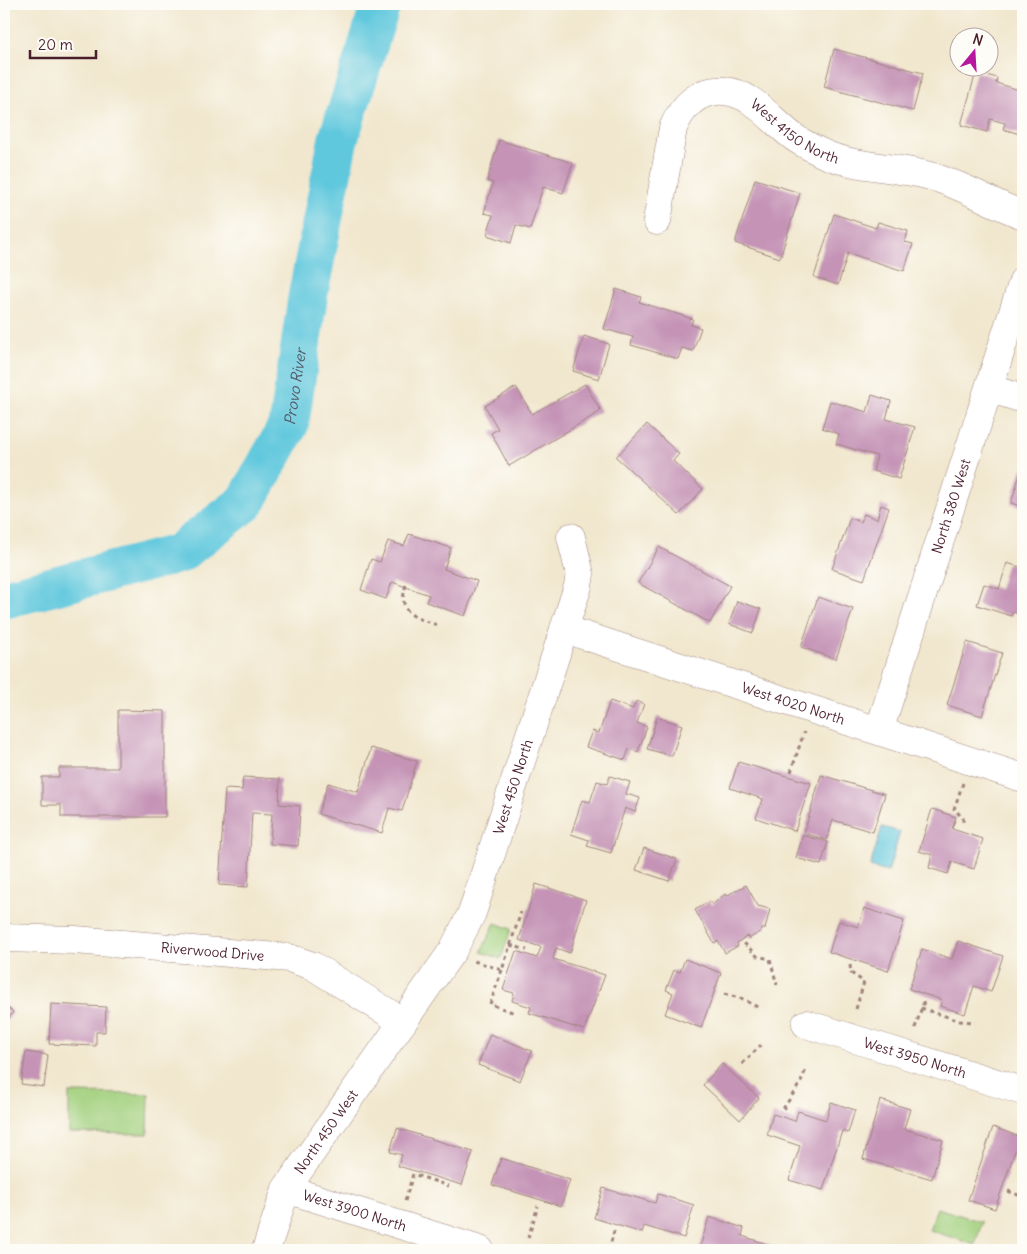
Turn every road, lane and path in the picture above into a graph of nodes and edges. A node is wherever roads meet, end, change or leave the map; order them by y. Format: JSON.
{"nodes":[{"id":1,"x":1023,"y":215,"type":"edge"},
{"id":2,"x":657,"y":221,"type":"dead end"},
{"id":3,"x":1023,"y":281,"type":"edge"},
{"id":4,"x":991,"y":388,"type":"junction"},
{"id":5,"x":1023,"y":399,"type":"edge"},
{"id":6,"x":570,"y":537,"type":"dead end"},
{"id":7,"x":406,"y":585,"type":"dead end"},
{"id":8,"x":440,"y":626,"type":"dead end"},
{"id":9,"x":564,"y":629,"type":"junction"},
{"id":10,"x":804,"y":731,"type":"dead end"},
{"id":11,"x":879,"y":731,"type":"junction"},
{"id":12,"x":791,"y":772,"type":"dead end"},
{"id":13,"x":1023,"y":778,"type":"edge"},
{"id":14,"x":963,"y":782,"type":"dead end"},
{"id":15,"x":963,"y":823,"type":"dead end"},
{"id":16,"x":521,"y":912,"type":"dead end"},
{"id":17,"x":4,"y":938,"type":"edge"},
{"id":18,"x":744,"y":943,"type":"dead end"},
{"id":19,"x":510,"y":945,"type":"junction"},
{"id":20,"x":527,"y":950,"type":"dead end"},
{"id":21,"x":471,"y":960,"type":"dead end"},
{"id":22,"x":850,"y":964,"type":"dead end"},
{"id":23,"x":502,"y":970,"type":"junction"},
{"id":24,"x":777,"y":985,"type":"dead end"},
{"id":25,"x":724,"y":994,"type":"dead end"},
{"id":26,"x":925,"y":998,"type":"dead end"},
{"id":27,"x":759,"y":1008,"type":"dead end"},
{"id":28,"x":921,"y":1008,"type":"junction"},
{"id":29,"x":856,"y":1009,"type":"dead end"},
{"id":30,"x":515,"y":1013,"type":"dead end"},
{"id":31,"x":403,"y":1022,"type":"junction"},
{"id":32,"x":975,"y":1022,"type":"dead end"},
{"id":33,"x":806,"y":1024,"type":"dead end"},
{"id":34,"x":915,"y":1028,"type":"dead end"},
{"id":35,"x":761,"y":1045,"type":"dead end"},
{"id":36,"x":742,"y":1064,"type":"dead end"},
{"id":37,"x":806,"y":1069,"type":"dead end"},
{"id":38,"x":1023,"y":1091,"type":"edge"},
{"id":39,"x":783,"y":1110,"type":"dead end"},
{"id":40,"x":449,"y":1186,"type":"dead end"},
{"id":41,"x":286,"y":1189,"type":"junction"},
{"id":42,"x":1008,"y":1192,"type":"dead end"},
{"id":43,"x":1023,"y":1197,"type":"edge"},
{"id":44,"x":404,"y":1202,"type":"dead end"},
{"id":45,"x":538,"y":1206,"type":"dead end"},
{"id":46,"x":615,"y":1227,"type":"dead end"},
{"id":47,"x":528,"y":1238,"type":"dead end"},
{"id":48,"x":266,"y":1250,"type":"edge"},
{"id":49,"x":480,"y":1250,"type":"edge"},
{"id":50,"x":609,"y":1250,"type":"edge"}],
"edges":[{"from":1,"to":2,"type":"street","name":"West 4150 North"},
{"from":3,"to":4,"type":"street","name":"North 380 West"},
{"from":4,"to":5,"type":"street"},
{"from":4,"to":11,"type":"street","name":"North 380 West"},
{"from":6,"to":9,"type":"street","name":"West 450 North"},
{"from":7,"to":8,"type":"path"},
{"from":9,"to":11,"type":"street","name":"West 4020 North"},
{"from":9,"to":31,"type":"street","name":"West 450 North"},
{"from":10,"to":12,"type":"path"},
{"from":11,"to":13,"type":"street","name":"West 4020 North"},
{"from":14,"to":15,"type":"path"},
{"from":16,"to":19,"type":"path"},
{"from":17,"to":31,"type":"street","name":"Riverwood Drive"},
{"from":18,"to":24,"type":"path"},
{"from":19,"to":20,"type":"path"},
{"from":19,"to":23,"type":"path"},
{"from":21,"to":23,"type":"path"},
{"from":22,"to":29,"type":"path"},
{"from":23,"to":30,"type":"path"},
{"from":25,"to":27,"type":"path"},
{"from":26,"to":28,"type":"path"},
{"from":28,"to":32,"type":"path"},
{"from":28,"to":34,"type":"path"},
{"from":31,"to":41,"type":"street","name":"North 450 West"},
{"from":33,"to":38,"type":"street","name":"West 3950 North"},
{"from":35,"to":36,"type":"path"},
{"from":37,"to":39,"type":"path"},
{"from":40,"to":44,"type":"path"},
{"from":41,"to":48,"type":"street","name":"North 450 West"},
{"from":41,"to":49,"type":"street","name":"West 3900 North"},
{"from":42,"to":43,"type":"path"},
{"from":45,"to":47,"type":"path"},
{"from":46,"to":50,"type":"path"}]}
